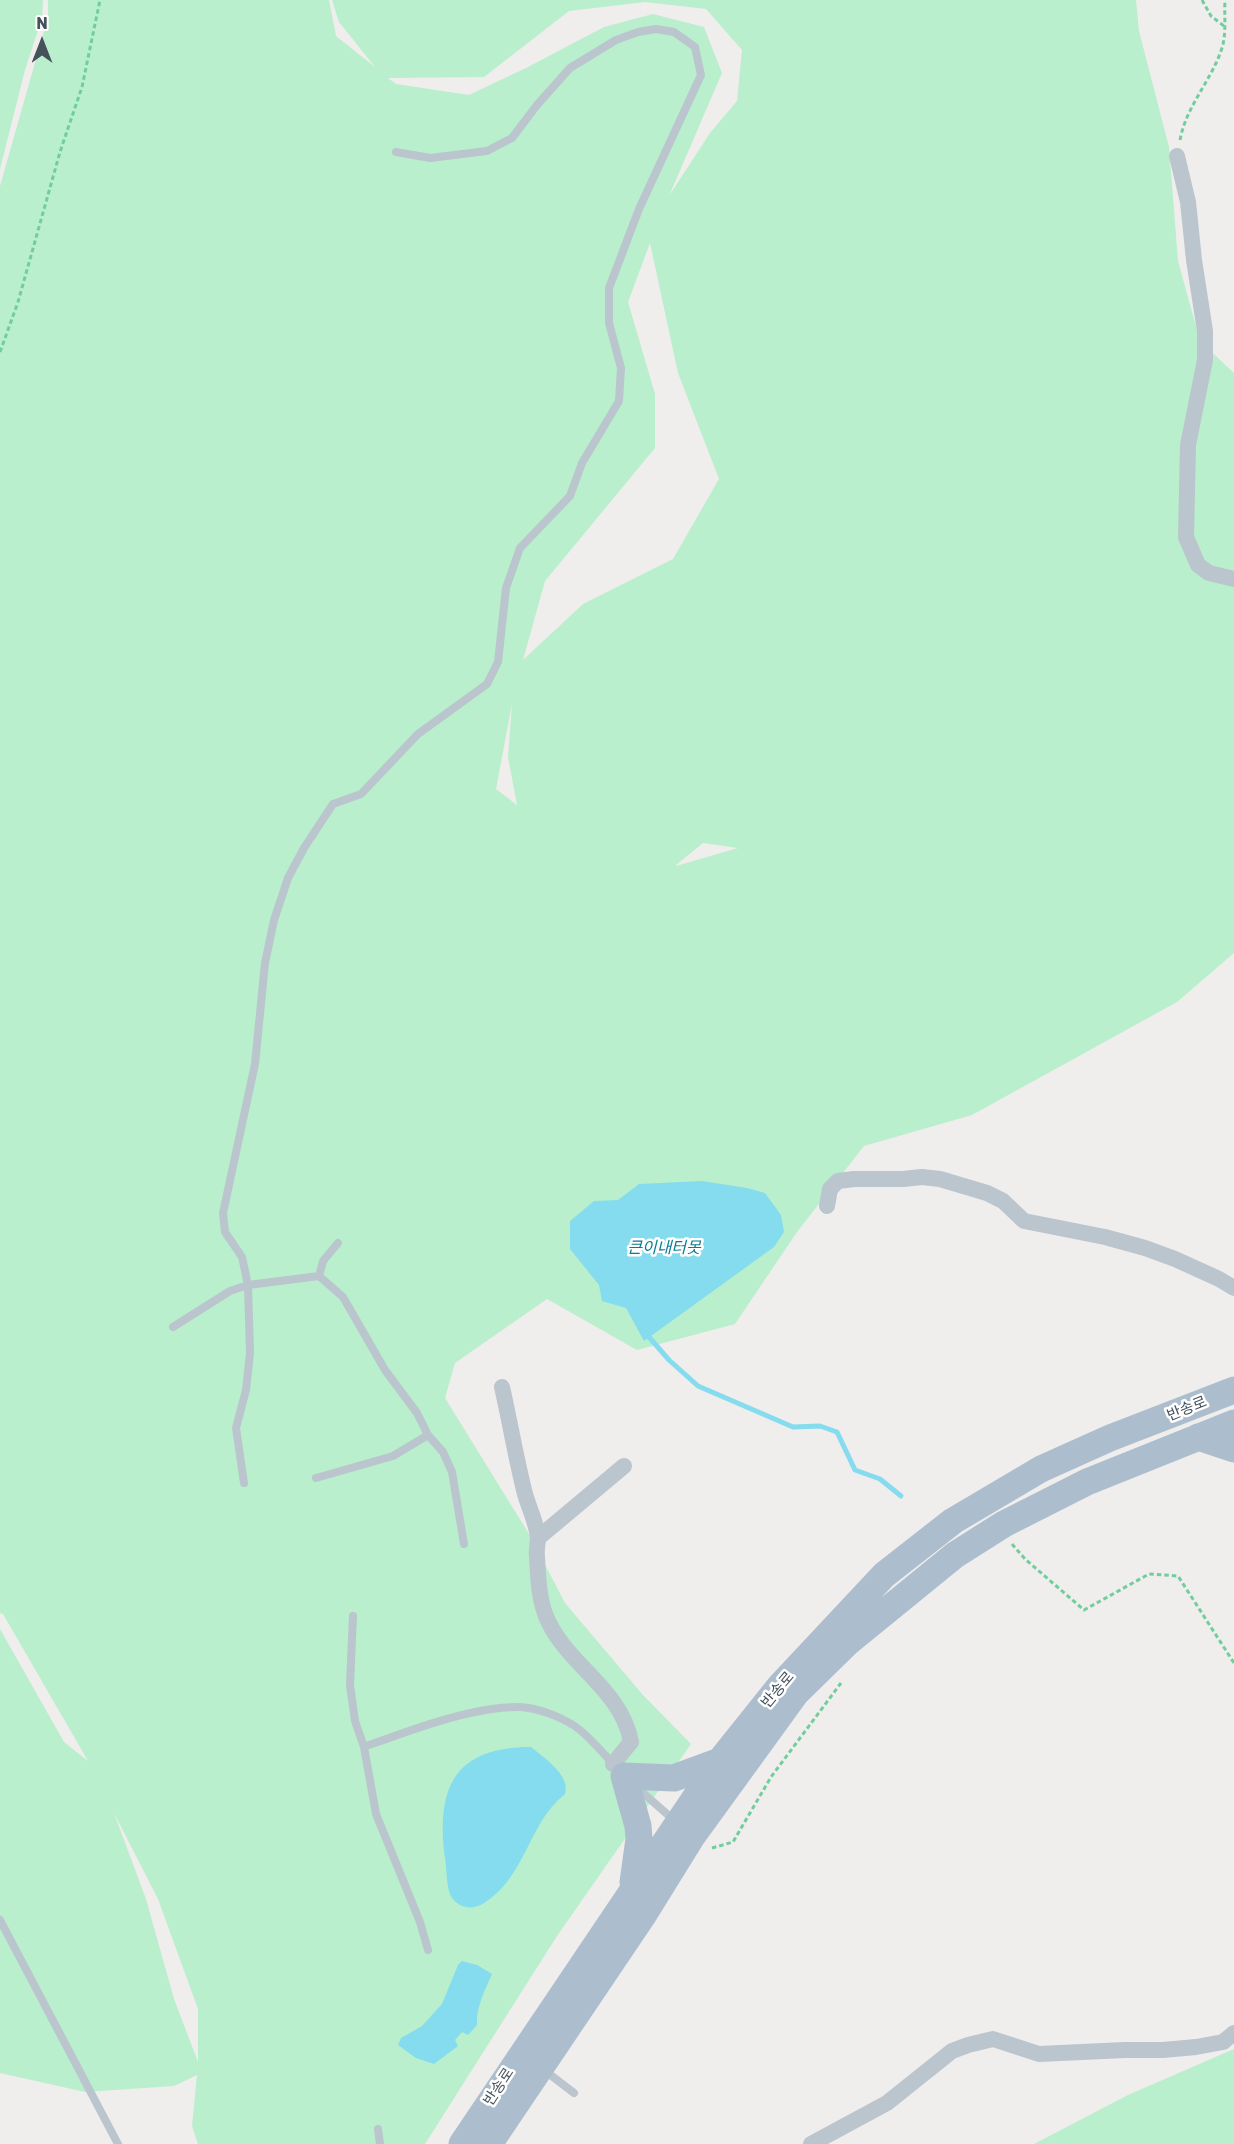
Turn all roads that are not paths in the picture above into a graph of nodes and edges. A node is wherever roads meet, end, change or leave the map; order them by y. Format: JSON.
{"nodes":[{"id":1,"x":396,"y":152,"type":"dead end"},
{"id":2,"x":1177,"y":156,"type":"road end"},
{"id":3,"x":1234,"y":579,"type":"edge"},
{"id":4,"x":827,"y":1206,"type":"dead end"},
{"id":5,"x":338,"y":1243,"type":"dead end"},
{"id":6,"x":319,"y":1276,"type":"junction"},
{"id":7,"x":248,"y":1285,"type":"junction"},
{"id":8,"x":1234,"y":1288,"type":"edge"},
{"id":9,"x":173,"y":1327,"type":"dead end"},
{"id":10,"x":502,"y":1387,"type":"dead end"},
{"id":11,"x":1234,"y":1390,"type":"edge"},
{"id":12,"x":1202,"y":1403,"type":"junction"},
{"id":13,"x":1234,"y":1423,"type":"edge"},
{"id":14,"x":428,"y":1435,"type":"junction"},
{"id":15,"x":1198,"y":1437,"type":"junction"},
{"id":16,"x":1234,"y":1449,"type":"edge"},
{"id":17,"x":1156,"y":1454,"type":"junction"},
{"id":18,"x":624,"y":1466,"type":"dead end"},
{"id":19,"x":316,"y":1478,"type":"dead end"},
{"id":20,"x":244,"y":1483,"type":"dead end"},
{"id":21,"x":538,"y":1538,"type":"junction"},
{"id":22,"x":464,"y":1544,"type":"dead end"},
{"id":23,"x":352,"y":1616,"type":"dead end"},
{"id":24,"x":364,"y":1747,"type":"junction"},
{"id":25,"x":720,"y":1761,"type":"junction"},
{"id":26,"x":619,"y":1770,"type":"junction"},
{"id":27,"x":685,"y":1829,"type":"junction"},
{"id":28,"x":632,"y":1892,"type":"junction"},
{"id":29,"x":0,"y":1920,"type":"edge"},
{"id":30,"x":428,"y":1950,"type":"dead end"},
{"id":31,"x":1234,"y":2033,"type":"edge"},
{"id":32,"x":541,"y":2068,"type":"junction"},
{"id":33,"x":574,"y":2093,"type":"dead end"},
{"id":34,"x":378,"y":2129,"type":"dead end"},
{"id":35,"x":118,"y":2144,"type":"edge"},
{"id":36,"x":380,"y":2144,"type":"edge"},
{"id":37,"x":462,"y":2144,"type":"edge"},
{"id":38,"x":489,"y":2144,"type":"edge"},
{"id":39,"x":811,"y":2144,"type":"edge"}],
"edges":[{"from":1,"to":7,"type":"lane"},
{"from":2,"to":3,"type":"street"},
{"from":4,"to":8,"type":"street"},
{"from":5,"to":6,"type":"lane"},
{"from":6,"to":7,"type":"lane"},
{"from":6,"to":14,"type":"lane"},
{"from":7,"to":9,"type":"lane"},
{"from":7,"to":20,"type":"lane"},
{"from":10,"to":21,"type":"street"},
{"from":11,"to":12,"type":"main road","name":"반송로"},
{"from":12,"to":17,"type":"main road"},
{"from":12,"to":25,"type":"main road","name":"반송로"},
{"from":13,"to":15,"type":"main road","name":"반송로"},
{"from":14,"to":19,"type":"lane"},
{"from":14,"to":22,"type":"lane"},
{"from":15,"to":16,"type":"main road"},
{"from":15,"to":17,"type":"main road","name":"반송로"},
{"from":17,"to":27,"type":"main road","name":"반송로"},
{"from":18,"to":21,"type":"street"},
{"from":21,"to":26,"type":"street"},
{"from":23,"to":24,"type":"lane"},
{"from":24,"to":26,"type":"lane"},
{"from":24,"to":30,"type":"lane"},
{"from":25,"to":26,"type":"main road"},
{"from":25,"to":27,"type":"main road","name":"반송로"},
{"from":26,"to":27,"type":"lane"},
{"from":26,"to":28,"type":"main road"},
{"from":27,"to":28,"type":"main road","name":"반송로"},
{"from":27,"to":32,"type":"main road","name":"반송로"},
{"from":28,"to":37,"type":"main road","name":"반송로"},
{"from":29,"to":35,"type":"lane"},
{"from":31,"to":39,"type":"street"},
{"from":32,"to":33,"type":"lane"},
{"from":32,"to":38,"type":"main road","name":"반송로"},
{"from":34,"to":36,"type":"lane"}]}
